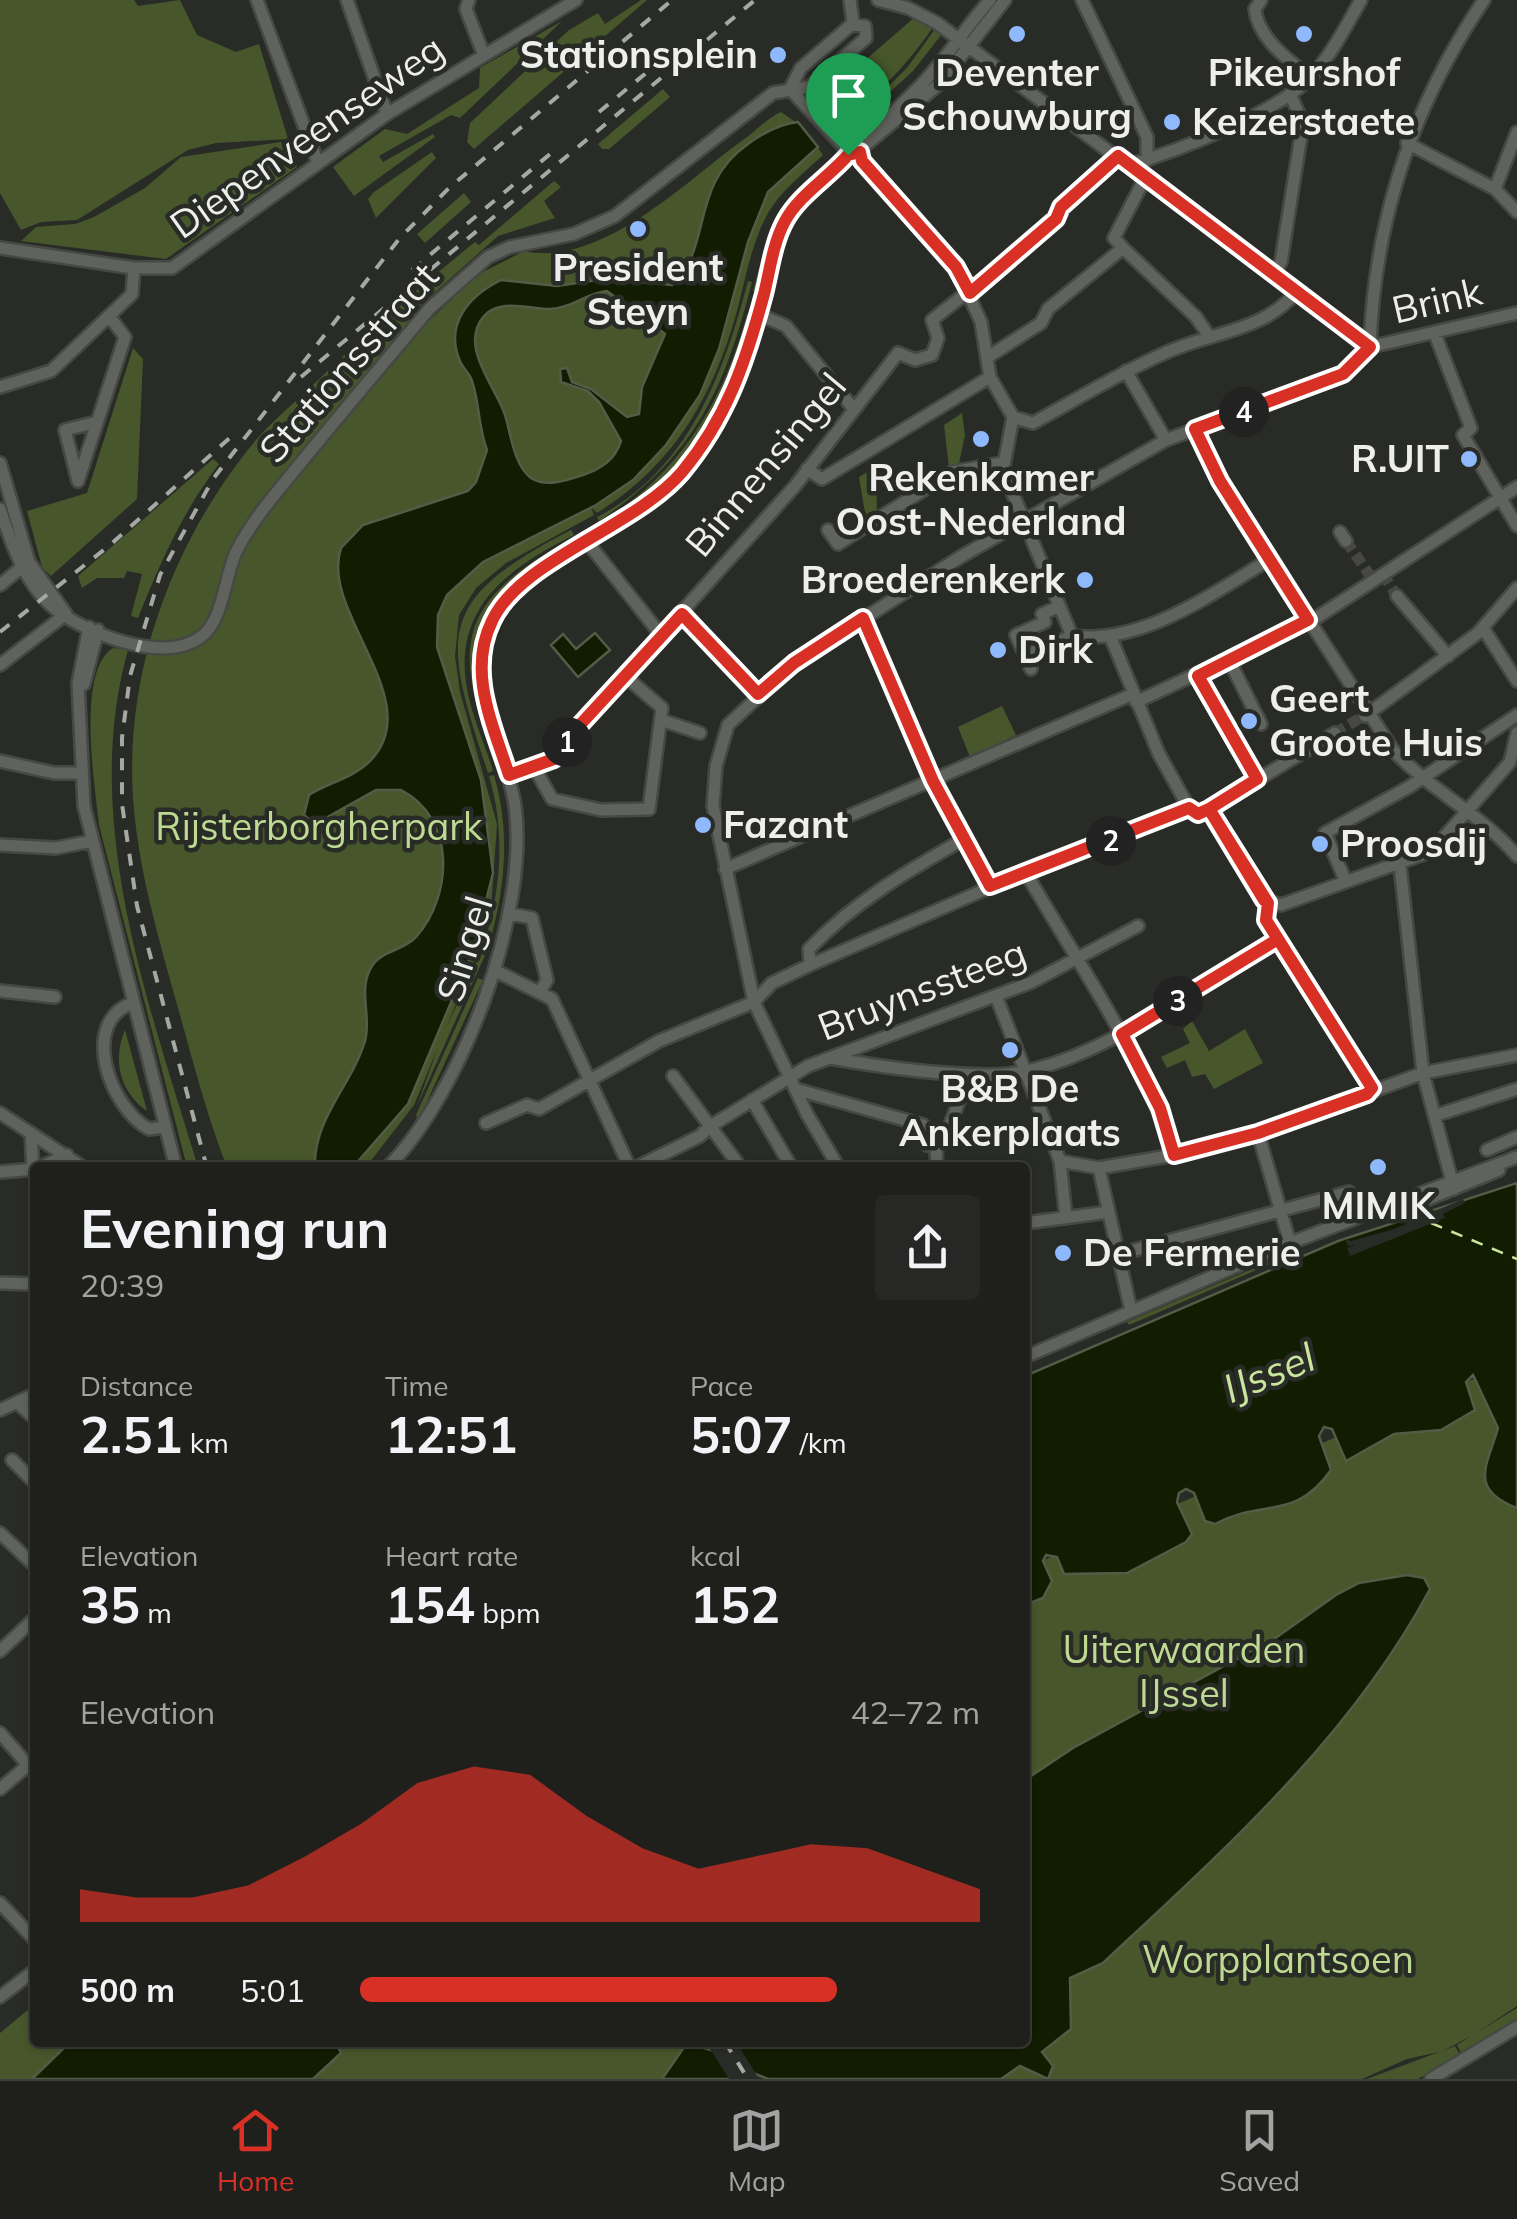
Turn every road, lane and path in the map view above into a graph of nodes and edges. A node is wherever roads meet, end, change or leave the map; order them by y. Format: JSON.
{"nodes":[{"id":1,"x":258,"y":0,"type":"edge"},
{"id":2,"x":347,"y":0,"type":"edge"},
{"id":3,"x":468,"y":0,"type":"edge"},
{"id":4,"x":850,"y":0,"type":"edge"},
{"id":5,"x":878,"y":0,"type":"edge"},
{"id":6,"x":1006,"y":0,"type":"edge"},
{"id":7,"x":1082,"y":0,"type":"edge"},
{"id":8,"x":1261,"y":0,"type":"edge"},
{"id":9,"x":1362,"y":0,"type":"edge"},
{"id":10,"x":1484,"y":0,"type":"edge"},
{"id":11,"x":569,"y":2,"type":"edge"},
{"id":12,"x":988,"y":2,"type":"edge"},
{"id":13,"x":853,"y":23,"type":"junction"},
{"id":14,"x":980,"y":33,"type":"junction"},
{"id":15,"x":964,"y":43,"type":"junction"},
{"id":16,"x":483,"y":52,"type":"junction"},
{"id":17,"x":988,"y":61,"type":"junction"},
{"id":18,"x":958,"y":62,"type":"junction"},
{"id":19,"x":1310,"y":78,"type":"junction"},
{"id":20,"x":809,"y":87,"type":"junction"},
{"id":21,"x":790,"y":89,"type":"junction"},
{"id":22,"x":1290,"y":94,"type":"junction"},
{"id":23,"x":387,"y":114,"type":"junction"},
{"id":24,"x":1517,"y":132,"type":"edge"},
{"id":25,"x":1408,"y":143,"type":"junction"},
{"id":26,"x":857,"y":153,"type":"junction"},
{"id":27,"x":1123,"y":160,"type":"junction"},
{"id":28,"x":1148,"y":160,"type":"junction"},
{"id":29,"x":318,"y":162,"type":"junction"},
{"id":30,"x":1144,"y":178,"type":"junction"},
{"id":31,"x":1495,"y":190,"type":"junction"},
{"id":32,"x":1517,"y":212,"type":"edge"},
{"id":33,"x":0,"y":248,"type":"edge"},
{"id":34,"x":1123,"y":248,"type":"junction"},
{"id":35,"x":134,"y":268,"type":"junction"},
{"id":36,"x":1273,"y":273,"type":"junction"},
{"id":37,"x":1297,"y":291,"type":"junction"},
{"id":38,"x":970,"y":293,"type":"junction"},
{"id":39,"x":1517,"y":313,"type":"edge"},
{"id":40,"x":758,"y":314,"type":"junction"},
{"id":41,"x":109,"y":316,"type":"junction"},
{"id":42,"x":1436,"y":334,"type":"junction"},
{"id":43,"x":1210,"y":336,"type":"junction"},
{"id":44,"x":1370,"y":347,"type":"junction"},
{"id":45,"x":988,"y":357,"type":"junction"},
{"id":46,"x":1126,"y":371,"type":"junction"},
{"id":47,"x":990,"y":378,"type":"junction"},
{"id":48,"x":0,"y":388,"type":"edge"},
{"id":49,"x":853,"y":408,"type":"junction"},
{"id":50,"x":1013,"y":417,"type":"junction"},
{"id":51,"x":97,"y":422,"type":"junction"},
{"id":52,"x":1195,"y":429,"type":"junction"},
{"id":53,"x":1166,"y":440,"type":"junction"},
{"id":54,"x":1002,"y":463,"type":"junction"},
{"id":55,"x":0,"y":464,"type":"edge"},
{"id":56,"x":807,"y":468,"type":"junction"},
{"id":57,"x":1517,"y":488,"type":"edge"},
{"id":58,"x":1500,"y":498,"type":"junction"},
{"id":59,"x":0,"y":509,"type":"edge"},
{"id":60,"x":1024,"y":521,"type":"junction"},
{"id":61,"x":1517,"y":526,"type":"edge"},
{"id":62,"x":828,"y":530,"type":"dead end"},
{"id":63,"x":588,"y":542,"type":"junction"},
{"id":64,"x":1269,"y":560,"type":"junction"},
{"id":65,"x":26,"y":564,"type":"junction"},
{"id":66,"x":0,"y":584,"type":"edge"},
{"id":67,"x":1517,"y":588,"type":"edge"},
{"id":68,"x":1398,"y":596,"type":"tunnel mouth"},
{"id":69,"x":1058,"y":607,"type":"junction"},
{"id":70,"x":66,"y":614,"type":"junction"},
{"id":71,"x":682,"y":614,"type":"junction"},
{"id":72,"x":863,"y":618,"type":"junction"},
{"id":73,"x":1308,"y":620,"type":"junction"},
{"id":74,"x":94,"y":628,"type":"junction"},
{"id":75,"x":1483,"y":628,"type":"junction"},
{"id":76,"x":661,"y":635,"type":"junction"},
{"id":77,"x":1072,"y":636,"type":"junction"},
{"id":78,"x":1111,"y":638,"type":"junction"},
{"id":79,"x":1448,"y":656,"type":"junction"},
{"id":80,"x":1230,"y":662,"type":"junction"},
{"id":81,"x":0,"y":665,"type":"edge"},
{"id":82,"x":625,"y":676,"type":"junction"},
{"id":83,"x":1198,"y":676,"type":"junction"},
{"id":84,"x":1517,"y":682,"type":"edge"},
{"id":85,"x":758,"y":694,"type":"junction"},
{"id":86,"x":1134,"y":698,"type":"junction"},
{"id":87,"x":1365,"y":716,"type":"junction"},
{"id":88,"x":660,"y":720,"type":"junction"},
{"id":89,"x":1516,"y":723,"type":"edge"},
{"id":90,"x":1261,"y":724,"type":"dead end"},
{"id":91,"x":700,"y":733,"type":"dead end"},
{"id":92,"x":1335,"y":733,"type":"tunnel mouth"},
{"id":93,"x":0,"y":761,"type":"edge"},
{"id":94,"x":535,"y":768,"type":"junction"},
{"id":95,"x":79,"y":773,"type":"junction"},
{"id":96,"x":509,"y":775,"type":"junction"},
{"id":97,"x":1257,"y":779,"type":"junction"},
{"id":98,"x":1420,"y":779,"type":"junction"},
{"id":99,"x":933,"y":781,"type":"junction"},
{"id":100,"x":1189,"y":808,"type":"junction"},
{"id":101,"x":1209,"y":809,"type":"junction"},
{"id":102,"x":1470,"y":814,"type":"junction"},
{"id":103,"x":966,"y":838,"type":"junction"},
{"id":104,"x":92,"y":841,"type":"junction"},
{"id":105,"x":0,"y":845,"type":"edge"},
{"id":106,"x":1517,"y":856,"type":"edge"},
{"id":107,"x":1400,"y":865,"type":"junction"},
{"id":108,"x":725,"y":870,"type":"junction"},
{"id":109,"x":1026,"y":873,"type":"junction"},
{"id":110,"x":1346,"y":882,"type":"junction"},
{"id":111,"x":990,"y":886,"type":"junction"},
{"id":112,"x":1268,"y":903,"type":"junction"},
{"id":113,"x":511,"y":914,"type":"junction"},
{"id":114,"x":1138,"y":926,"type":"dead end"},
{"id":115,"x":1278,"y":939,"type":"junction"},
{"id":116,"x":1077,"y":961,"type":"junction"},
{"id":117,"x":810,"y":965,"type":"junction"},
{"id":118,"x":494,"y":970,"type":"junction"},
{"id":119,"x":541,"y":990,"type":"junction"},
{"id":120,"x":0,"y":991,"type":"edge"},
{"id":121,"x":996,"y":996,"type":"junction"},
{"id":122,"x":55,"y":997,"type":"dead end"},
{"id":123,"x":754,"y":1002,"type":"junction"},
{"id":124,"x":132,"y":1003,"type":"junction"},
{"id":125,"x":1122,"y":1034,"type":"junction"},
{"id":126,"x":1517,"y":1055,"type":"edge"},
{"id":127,"x":830,"y":1058,"type":"junction"},
{"id":128,"x":1023,"y":1070,"type":"junction"},
{"id":129,"x":1423,"y":1073,"type":"junction"},
{"id":130,"x":673,"y":1076,"type":"dead end"},
{"id":131,"x":588,"y":1078,"type":"junction"},
{"id":132,"x":793,"y":1084,"type":"junction"},
{"id":133,"x":1372,"y":1088,"type":"junction"},
{"id":134,"x":1517,"y":1090,"type":"edge"},
{"id":135,"x":961,"y":1096,"type":"dead end"},
{"id":136,"x":752,"y":1100,"type":"junction"},
{"id":137,"x":0,"y":1113,"type":"edge"},
{"id":138,"x":1437,"y":1115,"type":"junction"},
{"id":139,"x":486,"y":1124,"type":"dead end"},
{"id":140,"x":165,"y":1127,"type":"junction"},
{"id":141,"x":708,"y":1127,"type":"junction"},
{"id":142,"x":31,"y":1133,"type":"junction"},
{"id":143,"x":1258,"y":1133,"type":"junction"},
{"id":144,"x":1517,"y":1137,"type":"edge"},
{"id":145,"x":936,"y":1148,"type":"junction"},
{"id":146,"x":1486,"y":1150,"type":"dead end"},
{"id":147,"x":67,"y":1155,"type":"junction"},
{"id":148,"x":1174,"y":1155,"type":"junction"},
{"id":149,"x":1517,"y":1159,"type":"edge"},
{"id":150,"x":1060,"y":1160,"type":"junction"},
{"id":151,"x":34,"y":1162,"type":"edge"},
{"id":152,"x":51,"y":1162,"type":"edge"},
{"id":153,"x":76,"y":1162,"type":"edge"},
{"id":154,"x":174,"y":1162,"type":"edge"},
{"id":155,"x":392,"y":1162,"type":"edge"},
{"id":156,"x":629,"y":1162,"type":"edge"},
{"id":157,"x":645,"y":1162,"type":"edge"},
{"id":158,"x":735,"y":1162,"type":"edge"},
{"id":159,"x":788,"y":1162,"type":"edge"},
{"id":160,"x":836,"y":1162,"type":"edge"},
{"id":161,"x":937,"y":1162,"type":"edge"},
{"id":162,"x":1099,"y":1168,"type":"junction"},
{"id":163,"x":30,"y":1169,"type":"edge"},
{"id":164,"x":0,"y":1172,"type":"edge"},
{"id":165,"x":1453,"y":1185,"type":"junction"},
{"id":166,"x":1349,"y":1192,"type":"dead end"},
{"id":167,"x":1109,"y":1212,"type":"junction"},
{"id":168,"x":1281,"y":1212,"type":"junction"},
{"id":169,"x":1066,"y":1218,"type":"junction"},
{"id":170,"x":1030,"y":1222,"type":"edge"},
{"id":171,"x":1290,"y":1243,"type":"junction"},
{"id":172,"x":1120,"y":1254,"type":"junction"},
{"id":173,"x":0,"y":1284,"type":"edge"},
{"id":174,"x":30,"y":1284,"type":"edge"},
{"id":175,"x":1130,"y":1311,"type":"junction"},
{"id":176,"x":1030,"y":1355,"type":"edge"},
{"id":177,"x":30,"y":1396,"type":"edge"},
{"id":178,"x":17,"y":1402,"type":"junction"},
{"id":179,"x":0,"y":1410,"type":"edge"},
{"id":180,"x":30,"y":1414,"type":"edge"},
{"id":181,"x":12,"y":1460,"type":"dead end"},
{"id":182,"x":30,"y":1478,"type":"edge"},
{"id":183,"x":0,"y":1533,"type":"edge"},
{"id":184,"x":30,"y":1561,"type":"edge"},
{"id":185,"x":30,"y":1625,"type":"edge"},
{"id":186,"x":0,"y":1651,"type":"edge"},
{"id":187,"x":0,"y":1734,"type":"edge"},
{"id":188,"x":30,"y":1767,"type":"edge"},
{"id":189,"x":30,"y":1770,"type":"edge"},
{"id":190,"x":0,"y":1790,"type":"edge"},
{"id":191,"x":0,"y":1903,"type":"edge"},
{"id":192,"x":30,"y":1935,"type":"edge"},
{"id":193,"x":30,"y":1974,"type":"edge"},
{"id":194,"x":0,"y":1997,"type":"edge"},
{"id":195,"x":1517,"y":2027,"type":"edge"},
{"id":196,"x":1463,"y":2060,"type":"junction"},
{"id":197,"x":1430,"y":2079,"type":"edge"},
{"id":198,"x":1464,"y":2079,"type":"edge"}],
"edges":[{"from":1,"to":29,"type":"street"},
{"from":2,"to":23,"type":"street"},
{"from":3,"to":16,"type":"street"},
{"from":4,"to":13,"type":"street"},
{"from":5,"to":15,"type":"street"},
{"from":6,"to":14,"type":"street"},
{"from":7,"to":28,"type":"street"},
{"from":8,"to":19,"type":"street"},
{"from":9,"to":19,"type":"street"},
{"from":10,"to":25,"type":"street"},
{"from":11,"to":16,"type":"street","name":"Diepenveenseweg"},
{"from":12,"to":14,"type":"street"},
{"from":12,"to":15,"type":"street"},
{"from":13,"to":20,"type":"street"},
{"from":13,"to":21,"type":"street"},
{"from":14,"to":15,"type":"street"},
{"from":14,"to":17,"type":"street"},
{"from":15,"to":17,"type":"street"},
{"from":15,"to":18,"type":"street","name":"Singel"},
{"from":15,"to":26,"type":"street","name":"Singel"},
{"from":16,"to":23,"type":"street","name":"Diepenveenseweg"},
{"from":17,"to":18,"type":"street"},
{"from":17,"to":27,"type":"street"},
{"from":18,"to":26,"type":"street","name":"Singel"},
{"from":19,"to":22,"type":"street"},
{"from":20,"to":21,"type":"street","name":"Stationsstraat"},
{"from":20,"to":26,"type":"street"},
{"from":21,"to":26,"type":"street"},
{"from":21,"to":74,"type":"street","name":"Stationsstraat"},
{"from":22,"to":28,"type":"street"},
{"from":22,"to":36,"type":"street"},
{"from":23,"to":29,"type":"street","name":"Diepenveenseweg"},
{"from":24,"to":31,"type":"street"},
{"from":25,"to":31,"type":"street"},
{"from":25,"to":44,"type":"street"},
{"from":26,"to":38,"type":"street"},
{"from":26,"to":40,"type":"street","name":"Singel"},
{"from":27,"to":28,"type":"street"},
{"from":27,"to":30,"type":"street"},
{"from":27,"to":38,"type":"street"},
{"from":29,"to":35,"type":"street","name":"Diepenveenseweg"},
{"from":30,"to":34,"type":"street"},
{"from":30,"to":36,"type":"street"},
{"from":31,"to":32,"type":"street"},
{"from":33,"to":35,"type":"street","name":"Diepenveenseweg"},
{"from":34,"to":43,"type":"street"},
{"from":34,"to":45,"type":"street"},
{"from":35,"to":41,"type":"street"},
{"from":36,"to":37,"type":"street"},
{"from":37,"to":43,"type":"street"},
{"from":37,"to":44,"type":"street"},
{"from":38,"to":45,"type":"street"},
{"from":38,"to":49,"type":"street","name":"Binnensingel"},
{"from":39,"to":42,"type":"street","name":"Brink"},
{"from":40,"to":49,"type":"street"},
{"from":40,"to":63,"type":"street","name":"Singel"},
{"from":41,"to":48,"type":"street"},
{"from":41,"to":51,"type":"street"},
{"from":42,"to":44,"type":"street","name":"Brink"},
{"from":42,"to":58,"type":"street"},
{"from":43,"to":46,"type":"street"},
{"from":44,"to":52,"type":"street"},
{"from":45,"to":47,"type":"street"},
{"from":46,"to":50,"type":"street"},
{"from":46,"to":53,"type":"street"},
{"from":47,"to":50,"type":"street"},
{"from":47,"to":56,"type":"street"},
{"from":49,"to":56,"type":"street","name":"Binnensingel"},
{"from":50,"to":54,"type":"street"},
{"from":51,"to":51,"type":"street"},
{"from":52,"to":53,"type":"street"},
{"from":52,"to":64,"type":"street"},
{"from":53,"to":60,"type":"street"},
{"from":54,"to":60,"type":"street"},
{"from":54,"to":62,"type":"street"},
{"from":55,"to":65,"type":"street"},
{"from":56,"to":71,"type":"street","name":"Binnensingel"},
{"from":57,"to":58,"type":"street"},
{"from":58,"to":61,"type":"street"},
{"from":58,"to":73,"type":"street"},
{"from":59,"to":65,"type":"street"},
{"from":60,"to":69,"type":"street"},
{"from":60,"to":72,"type":"street"},
{"from":63,"to":76,"type":"street"},
{"from":63,"to":96,"type":"street","name":"Singel"},
{"from":64,"to":73,"type":"street"},
{"from":64,"to":78,"type":"street"},
{"from":65,"to":66,"type":"street"},
{"from":65,"to":70,"type":"street"},
{"from":67,"to":75,"type":"street"},
{"from":68,"to":79,"type":"street"},
{"from":69,"to":77,"type":"street"},
{"from":69,"to":77,"type":"street"},
{"from":70,"to":74,"type":"street","name":"Stationsstraat"},
{"from":70,"to":81,"type":"street"},
{"from":71,"to":76,"type":"street","name":"Binnensingel"},
{"from":71,"to":85,"type":"street"},
{"from":72,"to":85,"type":"street"},
{"from":72,"to":99,"type":"street"},
{"from":73,"to":80,"type":"street"},
{"from":73,"to":87,"type":"street"},
{"from":74,"to":95,"type":"street"},
{"from":75,"to":79,"type":"street"},
{"from":75,"to":84,"type":"street"},
{"from":76,"to":82,"type":"street","name":"Binnensingel"},
{"from":77,"to":78,"type":"street"},
{"from":78,"to":86,"type":"street"},
{"from":79,"to":87,"type":"street"},
{"from":80,"to":83,"type":"street"},
{"from":80,"to":90,"type":"street"},
{"from":82,"to":88,"type":"street"},
{"from":82,"to":94,"type":"street","name":"Binnensingel"},
{"from":83,"to":86,"type":"street"},
{"from":83,"to":97,"type":"street"},
{"from":85,"to":108,"type":"street"},
{"from":86,"to":99,"type":"street"},
{"from":86,"to":100,"type":"street"},
{"from":87,"to":98,"type":"street"},
{"from":88,"to":91,"type":"street"},
{"from":88,"to":94,"type":"street"},
{"from":89,"to":98,"type":"street"},
{"from":89,"to":102,"type":"street"},
{"from":92,"to":97,"type":"street"},
{"from":93,"to":95,"type":"street"},
{"from":94,"to":96,"type":"street","name":"Binnensingel"},
{"from":95,"to":104,"type":"street"},
{"from":96,"to":113,"type":"street","name":"Singel"},
{"from":97,"to":101,"type":"street"},
{"from":98,"to":102,"type":"street"},
{"from":98,"to":110,"type":"street"},
{"from":99,"to":103,"type":"street"},
{"from":99,"to":108,"type":"street"},
{"from":100,"to":101,"type":"street"},
{"from":100,"to":109,"type":"street"},
{"from":101,"to":112,"type":"street"},
{"from":102,"to":106,"type":"street"},
{"from":102,"to":107,"type":"street"},
{"from":103,"to":111,"type":"street"},
{"from":103,"to":117,"type":"street"},
{"from":104,"to":105,"type":"street"},
{"from":104,"to":124,"type":"street"},
{"from":107,"to":110,"type":"street"},
{"from":107,"to":129,"type":"street"},
{"from":108,"to":123,"type":"street"},
{"from":109,"to":111,"type":"street"},
{"from":109,"to":116,"type":"street"},
{"from":110,"to":112,"type":"street"},
{"from":111,"to":117,"type":"street"},
{"from":112,"to":115,"type":"street"},
{"from":113,"to":118,"type":"street","name":"Singel"},
{"from":113,"to":119,"type":"street"},
{"from":114,"to":116,"type":"street","name":"Bruynssteeg"},
{"from":115,"to":125,"type":"street"},
{"from":115,"to":133,"type":"street"},
{"from":116,"to":121,"type":"street","name":"Bruynssteeg"},
{"from":116,"to":125,"type":"street"},
{"from":117,"to":123,"type":"street"},
{"from":118,"to":119,"type":"street"},
{"from":118,"to":155,"type":"street","name":"Singel"},
{"from":119,"to":131,"type":"street"},
{"from":120,"to":122,"type":"street"},
{"from":121,"to":127,"type":"street","name":"Bruynssteeg"},
{"from":121,"to":128,"type":"street"},
{"from":123,"to":131,"type":"street"},
{"from":123,"to":132,"type":"street"},
{"from":124,"to":140,"type":"street"},
{"from":124,"to":140,"type":"street"},
{"from":125,"to":128,"type":"street"},
{"from":125,"to":148,"type":"street"},
{"from":126,"to":129,"type":"street"},
{"from":127,"to":128,"type":"street"},
{"from":127,"to":132,"type":"street","name":"Bruynssteeg"},
{"from":128,"to":150,"type":"street"},
{"from":129,"to":133,"type":"street"},
{"from":129,"to":138,"type":"street"},
{"from":130,"to":141,"type":"street"},
{"from":131,"to":139,"type":"street"},
{"from":131,"to":156,"type":"street"},
{"from":132,"to":136,"type":"street","name":"Bruynssteeg"},
{"from":132,"to":145,"type":"street"},
{"from":132,"to":160,"type":"street"},
{"from":133,"to":143,"type":"street"},
{"from":134,"to":138,"type":"street"},
{"from":135,"to":145,"type":"street"},
{"from":136,"to":141,"type":"street","name":"Bruynssteeg"},
{"from":136,"to":159,"type":"street"},
{"from":137,"to":142,"type":"street"},
{"from":138,"to":165,"type":"street"},
{"from":140,"to":154,"type":"street"},
{"from":141,"to":157,"type":"street","name":"Bruynssteeg"},
{"from":141,"to":158,"type":"street"},
{"from":142,"to":147,"type":"street"},
{"from":142,"to":151,"type":"street"},
{"from":143,"to":148,"type":"street"},
{"from":143,"to":168,"type":"street"},
{"from":144,"to":146,"type":"street"},
{"from":145,"to":161,"type":"street"},
{"from":147,"to":152,"type":"street"},
{"from":147,"to":153,"type":"street"},
{"from":148,"to":162,"type":"street"},
{"from":149,"to":165,"type":"street"},
{"from":150,"to":162,"type":"street"},
{"from":150,"to":169,"type":"street"},
{"from":162,"to":167,"type":"street"},
{"from":163,"to":164,"type":"street"},
{"from":165,"to":171,"type":"street"},
{"from":166,"to":168,"type":"street"},
{"from":167,"to":169,"type":"street"},
{"from":167,"to":172,"type":"street"},
{"from":168,"to":171,"type":"street"},
{"from":168,"to":172,"type":"street"},
{"from":169,"to":170,"type":"street"},
{"from":171,"to":175,"type":"street"},
{"from":172,"to":175,"type":"street"},
{"from":173,"to":174,"type":"street"},
{"from":175,"to":176,"type":"street"},
{"from":177,"to":178,"type":"street"},
{"from":178,"to":179,"type":"street"},
{"from":178,"to":180,"type":"street"},
{"from":181,"to":182,"type":"street"},
{"from":183,"to":184,"type":"street"},
{"from":185,"to":186,"type":"street"},
{"from":187,"to":188,"type":"street"},
{"from":189,"to":190,"type":"street"},
{"from":191,"to":192,"type":"street"},
{"from":193,"to":194,"type":"street"},
{"from":195,"to":196,"type":"street"},
{"from":196,"to":197,"type":"street"},
{"from":196,"to":198,"type":"street"}]}
